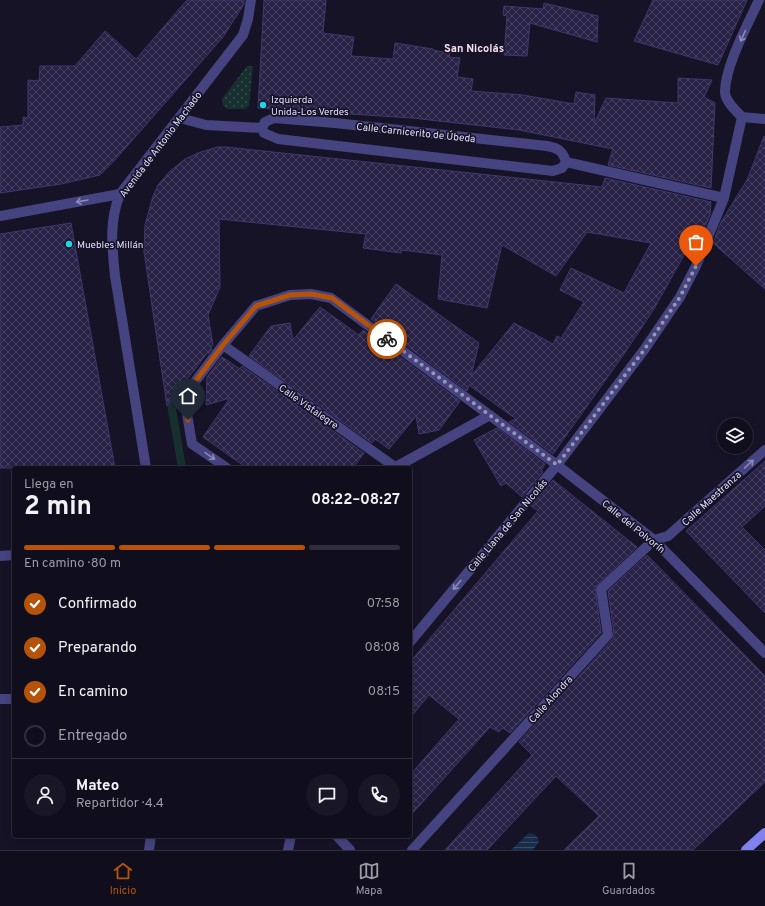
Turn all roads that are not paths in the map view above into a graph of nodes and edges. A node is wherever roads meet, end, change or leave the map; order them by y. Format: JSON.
{"nodes":[{"id":1,"x":251,"y":0,"type":"edge"},
{"id":2,"x":759,"y":0,"type":"edge"},
{"id":3,"x":742,"y":117,"type":"junction"},
{"id":4,"x":180,"y":118,"type":"junction"},
{"id":5,"x":765,"y":119,"type":"edge"},
{"id":6,"x":262,"y":128,"type":"junction"},
{"id":7,"x":566,"y":162,"type":"junction"},
{"id":8,"x":120,"y":194,"type":"junction"},
{"id":9,"x":724,"y":198,"type":"junction"},
{"id":10,"x":0,"y":216,"type":"edge"},
{"id":11,"x":223,"y":345,"type":"junction"},
{"id":12,"x":490,"y":415,"type":"junction"},
{"id":13,"x":765,"y":450,"type":"edge"},
{"id":14,"x":557,"y":465,"type":"junction"},
{"id":15,"x":146,"y":466,"type":"edge"},
{"id":16,"x":224,"y":466,"type":"edge"},
{"id":17,"x":392,"y":466,"type":"edge"},
{"id":18,"x":399,"y":466,"type":"edge"},
{"id":19,"x":654,"y":540,"type":"junction"},
{"id":20,"x":12,"y":555,"type":"edge"},
{"id":21,"x":0,"y":556,"type":"edge"},
{"id":22,"x":412,"y":640,"type":"edge"},
{"id":23,"x":765,"y":653,"type":"edge"},
{"id":24,"x":0,"y":699,"type":"edge"},
{"id":25,"x":12,"y":699,"type":"edge"},
{"id":26,"x":765,"y":833,"type":"edge"},
{"id":27,"x":151,"y":838,"type":"edge"},
{"id":28,"x":291,"y":838,"type":"edge"},
{"id":29,"x":339,"y":838,"type":"edge"},
{"id":30,"x":148,"y":850,"type":"edge"},
{"id":31,"x":288,"y":850,"type":"edge"},
{"id":32,"x":350,"y":850,"type":"edge"},
{"id":33,"x":412,"y":850,"type":"edge"},
{"id":34,"x":747,"y":850,"type":"edge"}],
"edges":[{"from":1,"to":4,"type":"street","name":"Avenida de Antonio Machado"},
{"from":2,"to":3,"type":"street","one_way":true},
{"from":3,"to":5,"type":"street"},
{"from":3,"to":9,"type":"street","name":"Calle Llana de San Nicolás"},
{"from":4,"to":6,"type":"street"},
{"from":4,"to":8,"type":"street","name":"Avenida de Antonio Machado"},
{"from":6,"to":7,"type":"street"},
{"from":6,"to":7,"type":"street","name":"Calle Carnicerito de Úbeda"},
{"from":7,"to":9,"type":"street"},
{"from":8,"to":10,"type":"street","one_way":true},
{"from":8,"to":15,"type":"street","name":"Avenida de Antonio Machado"},
{"from":9,"to":14,"type":"street","name":"Calle Llana de San Nicolás"},
{"from":11,"to":12,"type":"street","name":"Calle del Polvorín"},
{"from":11,"to":16,"type":"street","name":"Calle del Polvorín","one_way":true},
{"from":11,"to":17,"type":"street","name":"Calle Vistalegre"},
{"from":12,"to":14,"type":"street","name":"Calle del Polvorín"},
{"from":12,"to":18,"type":"street"},
{"from":19,"to":13,"type":"street","name":"Calle Maestranza","one_way":true},
{"from":14,"to":19,"type":"street","name":"Calle del Polvorín"},
{"from":14,"to":22,"type":"street","name":"Calle Llana de San Nicolás","one_way":true},
{"from":19,"to":23,"type":"street","name":"Calle del Polvorín"},
{"from":19,"to":33,"type":"street","name":"Calle Alondra"},
{"from":20,"to":21,"type":"street"},
{"from":24,"to":25,"type":"street"},
{"from":26,"to":34,"type":"main road"},
{"from":27,"to":30,"type":"street"},
{"from":28,"to":31,"type":"street"},
{"from":29,"to":32,"type":"street"}]}
